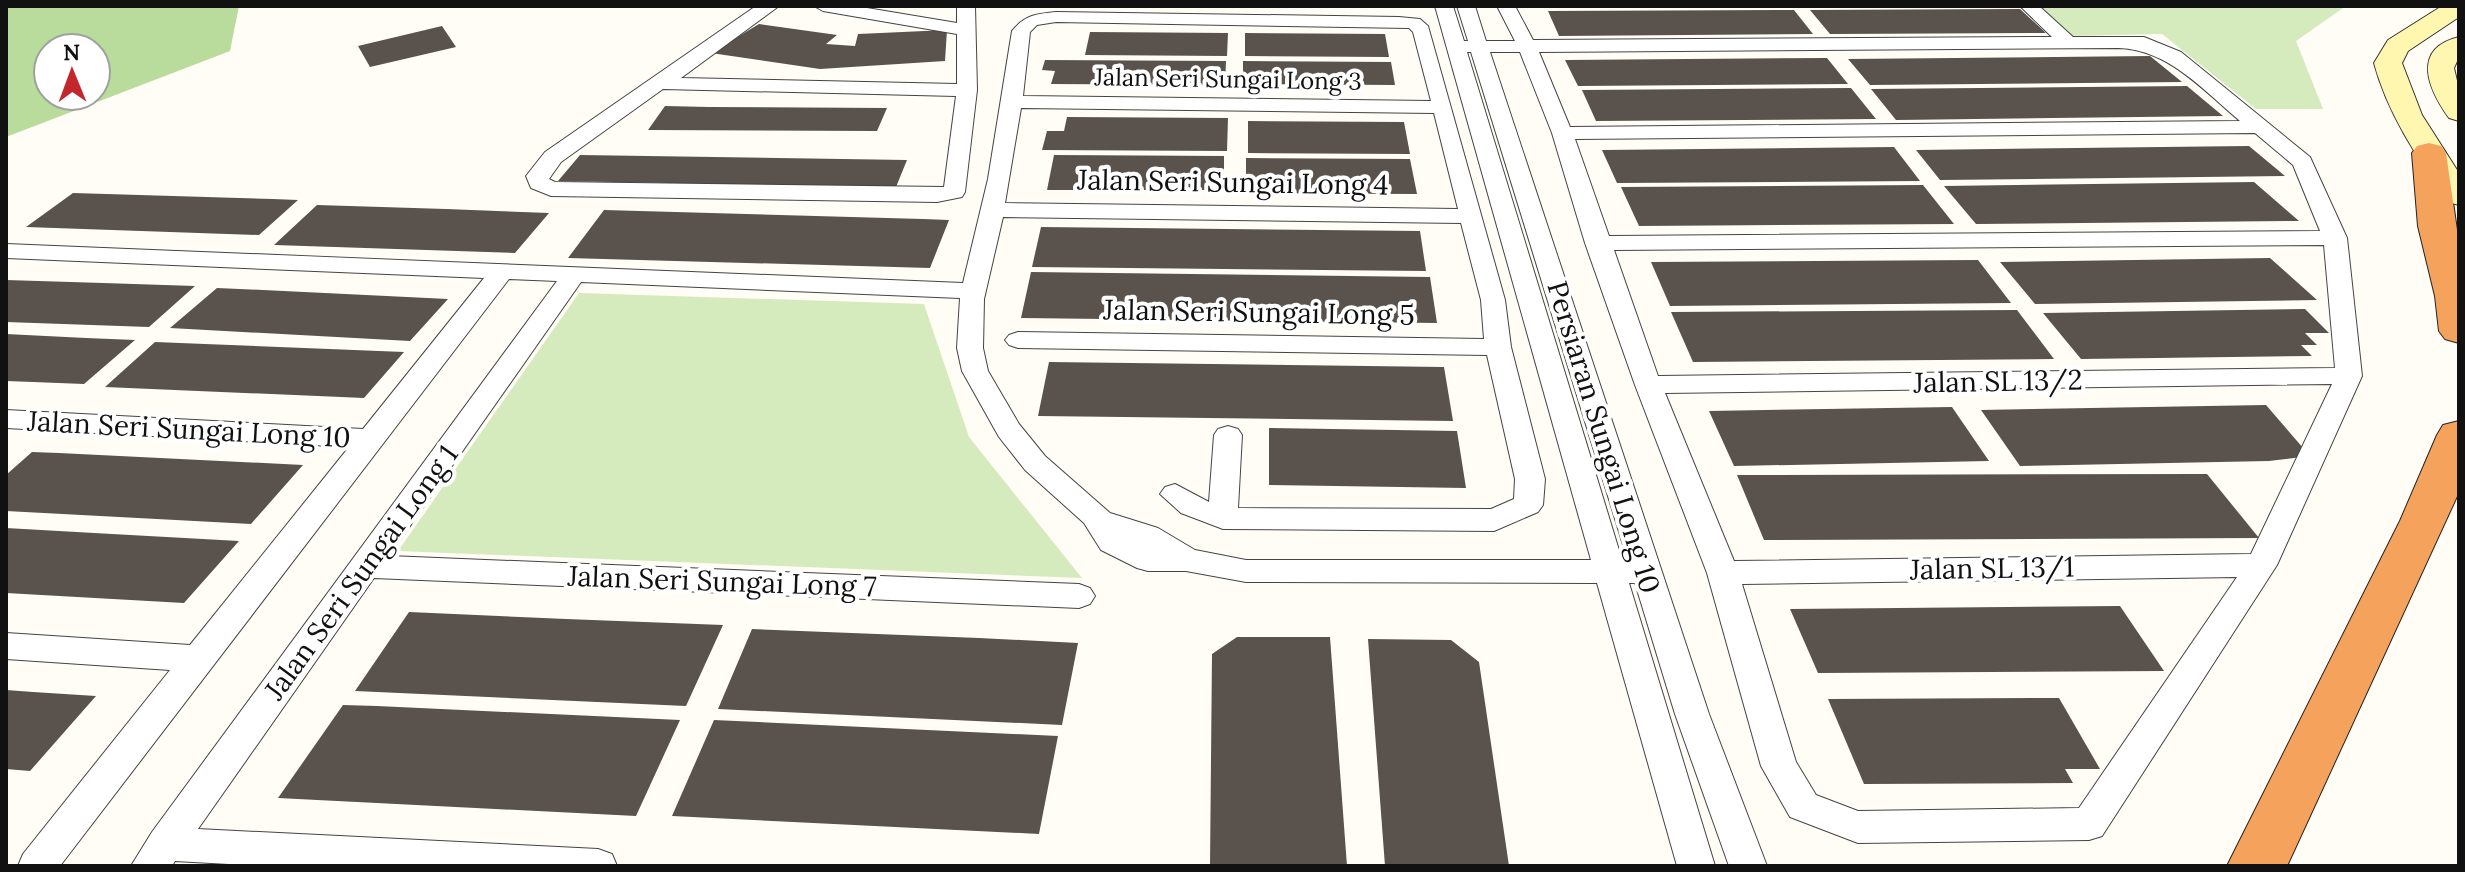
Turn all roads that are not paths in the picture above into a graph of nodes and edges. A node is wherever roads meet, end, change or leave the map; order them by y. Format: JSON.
{"nodes":[{"id":1,"x":770,"y":6,"type":"edge"},
{"id":2,"x":823,"y":6,"type":"edge"},
{"id":3,"x":966,"y":6,"type":"edge"},
{"id":4,"x":1444,"y":6,"type":"edge"},
{"id":5,"x":1466,"y":6,"type":"edge"},
{"id":6,"x":1506,"y":6,"type":"edge"},
{"id":7,"x":2029,"y":6,"type":"edge"},
{"id":8,"x":2459,"y":6,"type":"edge"},
{"id":9,"x":967,"y":30,"type":"junction"},
{"id":10,"x":2068,"y":42,"type":"junction"},
{"id":11,"x":2459,"y":45,"type":"edge"},
{"id":12,"x":1470,"y":46,"type":"junction"},
{"id":13,"x":1527,"y":46,"type":"junction"},
{"id":14,"x":662,"y":83,"type":"junction"},
{"id":15,"x":967,"y":90,"type":"junction"},
{"id":16,"x":1013,"y":102,"type":"junction"},
{"id":17,"x":1443,"y":107,"type":"junction"},
{"id":18,"x":2459,"y":112,"type":"edge"},
{"id":19,"x":2259,"y":127,"type":"junction"},
{"id":20,"x":1562,"y":133,"type":"junction"},
{"id":21,"x":2429,"y":153,"type":"junction"},
{"id":22,"x":2459,"y":195,"type":"edge"},
{"id":23,"x":993,"y":210,"type":"junction"},
{"id":24,"x":1472,"y":216,"type":"junction"},
{"id":25,"x":2335,"y":238,"type":"junction"},
{"id":26,"x":1597,"y":243,"type":"junction"},
{"id":27,"x":6,"y":251,"type":"edge"},
{"id":28,"x":500,"y":274,"type":"junction"},
{"id":29,"x":572,"y":277,"type":"junction"},
{"id":30,"x":971,"y":291,"type":"junction"},
{"id":31,"x":2459,"y":331,"type":"edge"},
{"id":32,"x":1018,"y":340,"type":"dead end"},
{"id":33,"x":1498,"y":347,"type":"junction"},
{"id":34,"x":2349,"y":376,"type":"junction"},
{"id":35,"x":1648,"y":385,"type":"junction"},
{"id":36,"x":6,"y":419,"type":"edge"},
{"id":37,"x":1228,"y":435,"type":"dead end"},
{"id":38,"x":2459,"y":435,"type":"edge"},
{"id":39,"x":373,"y":439,"type":"junction"},
{"id":40,"x":1175,"y":494,"type":"dead end"},
{"id":41,"x":1223,"y":518,"type":"junction"},
{"id":42,"x":2261,"y":565,"type":"junction"},
{"id":43,"x":365,"y":566,"type":"junction"},
{"id":44,"x":1608,"y":572,"type":"junction"},
{"id":45,"x":1646,"y":572,"type":"junction"},
{"id":46,"x":1723,"y":573,"type":"junction"},
{"id":47,"x":1079,"y":596,"type":"dead end"},
{"id":48,"x":6,"y":646,"type":"edge"},
{"id":49,"x":199,"y":659,"type":"junction"},
{"id":50,"x":158,"y":855,"type":"edge"},
{"id":51,"x":37,"y":866,"type":"edge"},
{"id":52,"x":598,"y":866,"type":"edge"},
{"id":53,"x":1696,"y":866,"type":"edge"},
{"id":54,"x":1748,"y":866,"type":"edge"},
{"id":55,"x":2257,"y":866,"type":"edge"}],
"edges":[{"from":1,"to":14,"type":"street"},
{"from":2,"to":9,"type":"street"},
{"from":3,"to":9,"type":"street"},
{"from":4,"to":12,"type":"street","name":"Persiaran Sungai Long 10"},
{"from":5,"to":12,"type":"street","name":"Persiaran Sungai Long 10"},
{"from":6,"to":13,"type":"street"},
{"from":7,"to":10,"type":"street"},
{"from":8,"to":21,"type":"street"},
{"from":9,"to":15,"type":"street"},
{"from":10,"to":13,"type":"street"},
{"from":10,"to":19,"type":"street"},
{"from":11,"to":18,"type":"street"},
{"from":12,"to":13,"type":"street"},
{"from":12,"to":44,"type":"street","name":"Persiaran Sungai Long 10"},
{"from":12,"to":45,"type":"street","name":"Persiaran Sungai Long 10"},
{"from":13,"to":20,"type":"street"},
{"from":14,"to":15,"type":"street"},
{"from":14,"to":15,"type":"street"},
{"from":16,"to":17,"type":"street","name":"Jalan Seri Sungai Long 3"},
{"from":16,"to":17,"type":"street"},
{"from":16,"to":23,"type":"street"},
{"from":17,"to":24,"type":"street"},
{"from":19,"to":20,"type":"street"},
{"from":19,"to":25,"type":"street"},
{"from":20,"to":26,"type":"street"},
{"from":21,"to":22,"type":"street"},
{"from":21,"to":31,"type":"highway"},
{"from":23,"to":24,"type":"street","name":"Jalan Seri Sungai Long 4"},
{"from":23,"to":30,"type":"street"},
{"from":24,"to":33,"type":"street"},
{"from":25,"to":26,"type":"street"},
{"from":25,"to":34,"type":"street"},
{"from":26,"to":35,"type":"street"},
{"from":27,"to":28,"type":"street"},
{"from":28,"to":29,"type":"street"},
{"from":28,"to":39,"type":"street"},
{"from":29,"to":30,"type":"street"},
{"from":29,"to":43,"type":"street","name":"Jalan Seri Sungai Long 1"},
{"from":30,"to":44,"type":"street"},
{"from":32,"to":33,"type":"street","name":"Jalan Seri Sungai Long 5"},
{"from":33,"to":41,"type":"street"},
{"from":34,"to":35,"type":"street","name":"Jalan SL 13/2"},
{"from":34,"to":42,"type":"street"},
{"from":35,"to":46,"type":"street"},
{"from":36,"to":39,"type":"street","name":"Jalan Seri Sungai Long 10"},
{"from":37,"to":41,"type":"street"},
{"from":38,"to":55,"type":"highway"},
{"from":39,"to":49,"type":"street"},
{"from":40,"to":41,"type":"street"},
{"from":42,"to":46,"type":"street","name":"Jalan SL 13/1"},
{"from":42,"to":46,"type":"street"},
{"from":43,"to":47,"type":"street","name":"Jalan Seri Sungai Long 7"},
{"from":43,"to":50,"type":"street","name":"Jalan Seri Sungai Long 1"},
{"from":44,"to":45,"type":"street"},
{"from":44,"to":53,"type":"street","name":"Persiaran Sungai Long 10"},
{"from":45,"to":54,"type":"street","name":"Persiaran Sungai Long 10"},
{"from":48,"to":49,"type":"street"},
{"from":49,"to":51,"type":"street"},
{"from":50,"to":52,"type":"street"}]}
